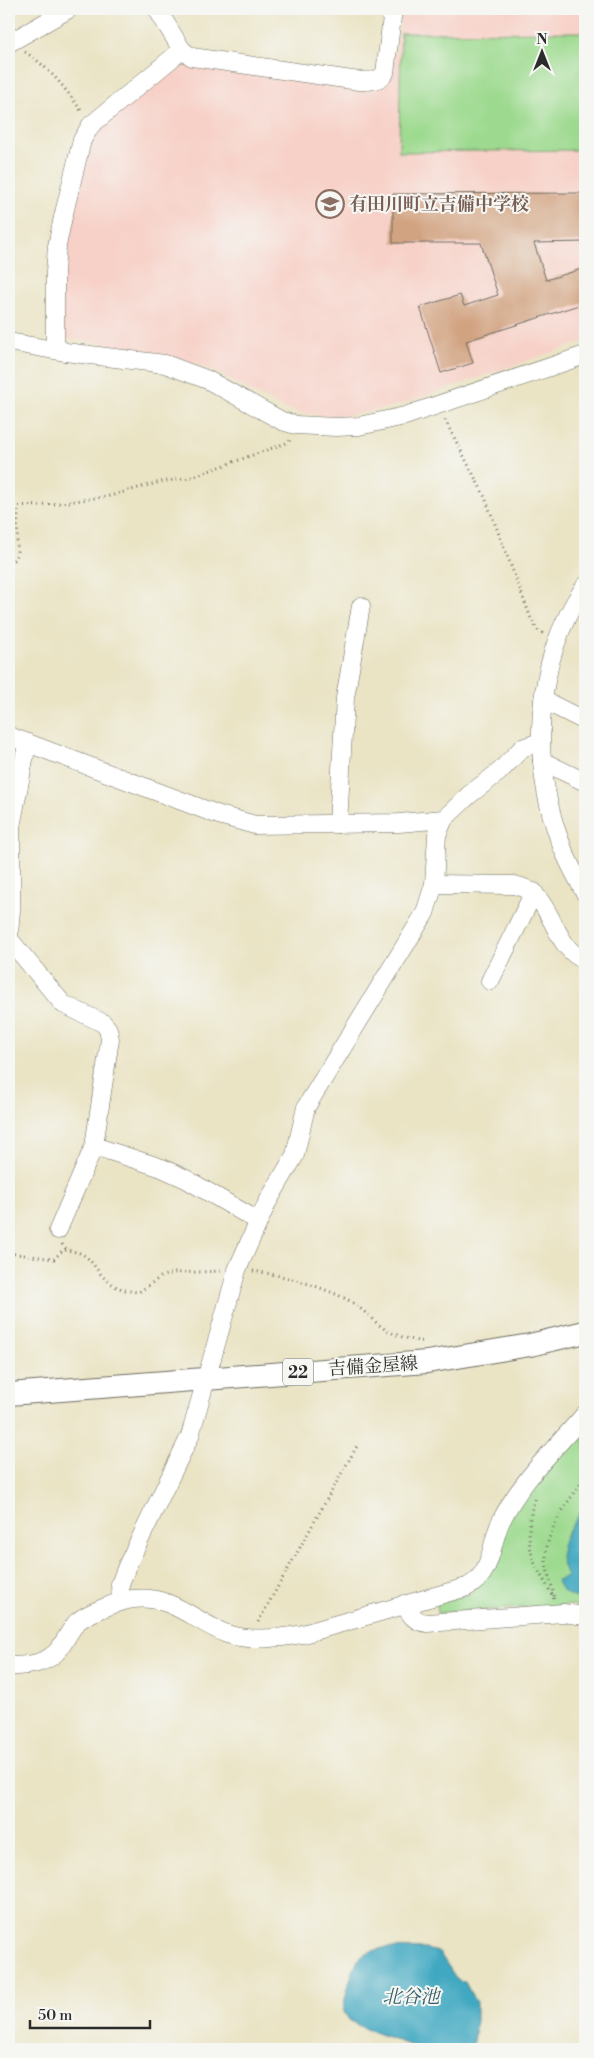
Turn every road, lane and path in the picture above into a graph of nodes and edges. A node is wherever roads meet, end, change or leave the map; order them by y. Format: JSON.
{"nodes":[{"id":1,"x":69,"y":9,"type":"edge"},
{"id":2,"x":157,"y":9,"type":"edge"},
{"id":3,"x":393,"y":9,"type":"edge"},
{"id":4,"x":10,"y":42,"type":"edge"},
{"id":5,"x":182,"y":50,"type":"junction"},
{"id":6,"x":91,"y":125,"type":"junction"},
{"id":7,"x":9,"y":342,"type":"edge"},
{"id":8,"x":65,"y":352,"type":"junction"},
{"id":9,"x":585,"y":355,"type":"edge"},
{"id":10,"x":438,"y":406,"type":"junction"},
{"id":11,"x":296,"y":425,"type":"junction"},
{"id":12,"x":9,"y":506,"type":"edge"},
{"id":13,"x":18,"y":507,"type":"junction"},
{"id":14,"x":9,"y":564,"type":"edge"},
{"id":15,"x":585,"y":586,"type":"edge"},
{"id":16,"x":361,"y":606,"type":"dead end"},
{"id":17,"x":557,"y":642,"type":"junction"},
{"id":18,"x":543,"y":700,"type":"junction"},
{"id":19,"x":585,"y":721,"type":"edge"},
{"id":20,"x":9,"y":736,"type":"edge"},
{"id":21,"x":540,"y":742,"type":"junction"},
{"id":22,"x":26,"y":744,"type":"junction"},
{"id":23,"x":542,"y":761,"type":"junction"},
{"id":24,"x":585,"y":782,"type":"edge"},
{"id":25,"x":444,"y":819,"type":"junction"},
{"id":26,"x":338,"y":824,"type":"junction"},
{"id":27,"x":434,"y":884,"type":"junction"},
{"id":28,"x":534,"y":892,"type":"junction"},
{"id":29,"x":585,"y":893,"type":"edge"},
{"id":30,"x":9,"y":934,"type":"edge"},
{"id":31,"x":9,"y":939,"type":"edge"},
{"id":32,"x":585,"y":960,"type":"edge"},
{"id":33,"x":490,"y":981,"type":"dead end"},
{"id":34,"x":94,"y":1146,"type":"junction"},
{"id":35,"x":258,"y":1222,"type":"junction"},
{"id":36,"x":58,"y":1230,"type":"dead end"},
{"id":37,"x":67,"y":1250,"type":"dead end"},
{"id":38,"x":9,"y":1254,"type":"edge"},
{"id":39,"x":585,"y":1332,"type":"edge"},
{"id":40,"x":206,"y":1379,"type":"junction"},
{"id":41,"x":9,"y":1394,"type":"edge"},
{"id":42,"x":585,"y":1414,"type":"edge"},
{"id":43,"x":357,"y":1446,"type":"dead end"},
{"id":44,"x":585,"y":1478,"type":"edge"},
{"id":45,"x":535,"y":1498,"type":"dead end"},
{"id":46,"x":121,"y":1602,"type":"junction"},
{"id":47,"x":404,"y":1604,"type":"junction"},
{"id":48,"x":585,"y":1616,"type":"edge"},
{"id":49,"x":249,"y":1638,"type":"junction"},
{"id":50,"x":9,"y":1666,"type":"edge"}],
"edges":[{"from":1,"to":4,"type":"street"},
{"from":2,"to":5,"type":"street"},
{"from":3,"to":5,"type":"street"},
{"from":4,"to":6,"type":"path"},
{"from":5,"to":6,"type":"street"},
{"from":6,"to":8,"type":"street"},
{"from":7,"to":8,"type":"street"},
{"from":8,"to":11,"type":"street"},
{"from":9,"to":10,"type":"street"},
{"from":10,"to":11,"type":"street"},
{"from":10,"to":17,"type":"path"},
{"from":11,"to":13,"type":"path"},
{"from":12,"to":13,"type":"path"},
{"from":13,"to":14,"type":"path"},
{"from":15,"to":17,"type":"street"},
{"from":16,"to":26,"type":"street"},
{"from":17,"to":18,"type":"street"},
{"from":18,"to":19,"type":"street"},
{"from":18,"to":21,"type":"street"},
{"from":20,"to":22,"type":"street"},
{"from":21,"to":23,"type":"street"},
{"from":21,"to":25,"type":"street"},
{"from":22,"to":26,"type":"street"},
{"from":22,"to":30,"type":"street"},
{"from":23,"to":24,"type":"street"},
{"from":23,"to":29,"type":"street"},
{"from":25,"to":26,"type":"street"},
{"from":25,"to":27,"type":"street"},
{"from":27,"to":28,"type":"street"},
{"from":27,"to":35,"type":"street"},
{"from":28,"to":32,"type":"street"},
{"from":28,"to":33,"type":"street"},
{"from":31,"to":34,"type":"street"},
{"from":34,"to":35,"type":"street"},
{"from":34,"to":36,"type":"street"},
{"from":35,"to":40,"type":"street"},
{"from":37,"to":38,"type":"path"},
{"from":39,"to":40,"type":"main road","name":"吉備金屋線","number":"22"},
{"from":40,"to":41,"type":"main road","name":"吉備金屋線","number":"22"},
{"from":40,"to":46,"type":"street"},
{"from":42,"to":47,"type":"street"},
{"from":43,"to":49,"type":"path"},
{"from":44,"to":45,"type":"path"},
{"from":46,"to":49,"type":"street"},
{"from":46,"to":50,"type":"street"},
{"from":47,"to":48,"type":"street"},
{"from":47,"to":49,"type":"street"}]}
